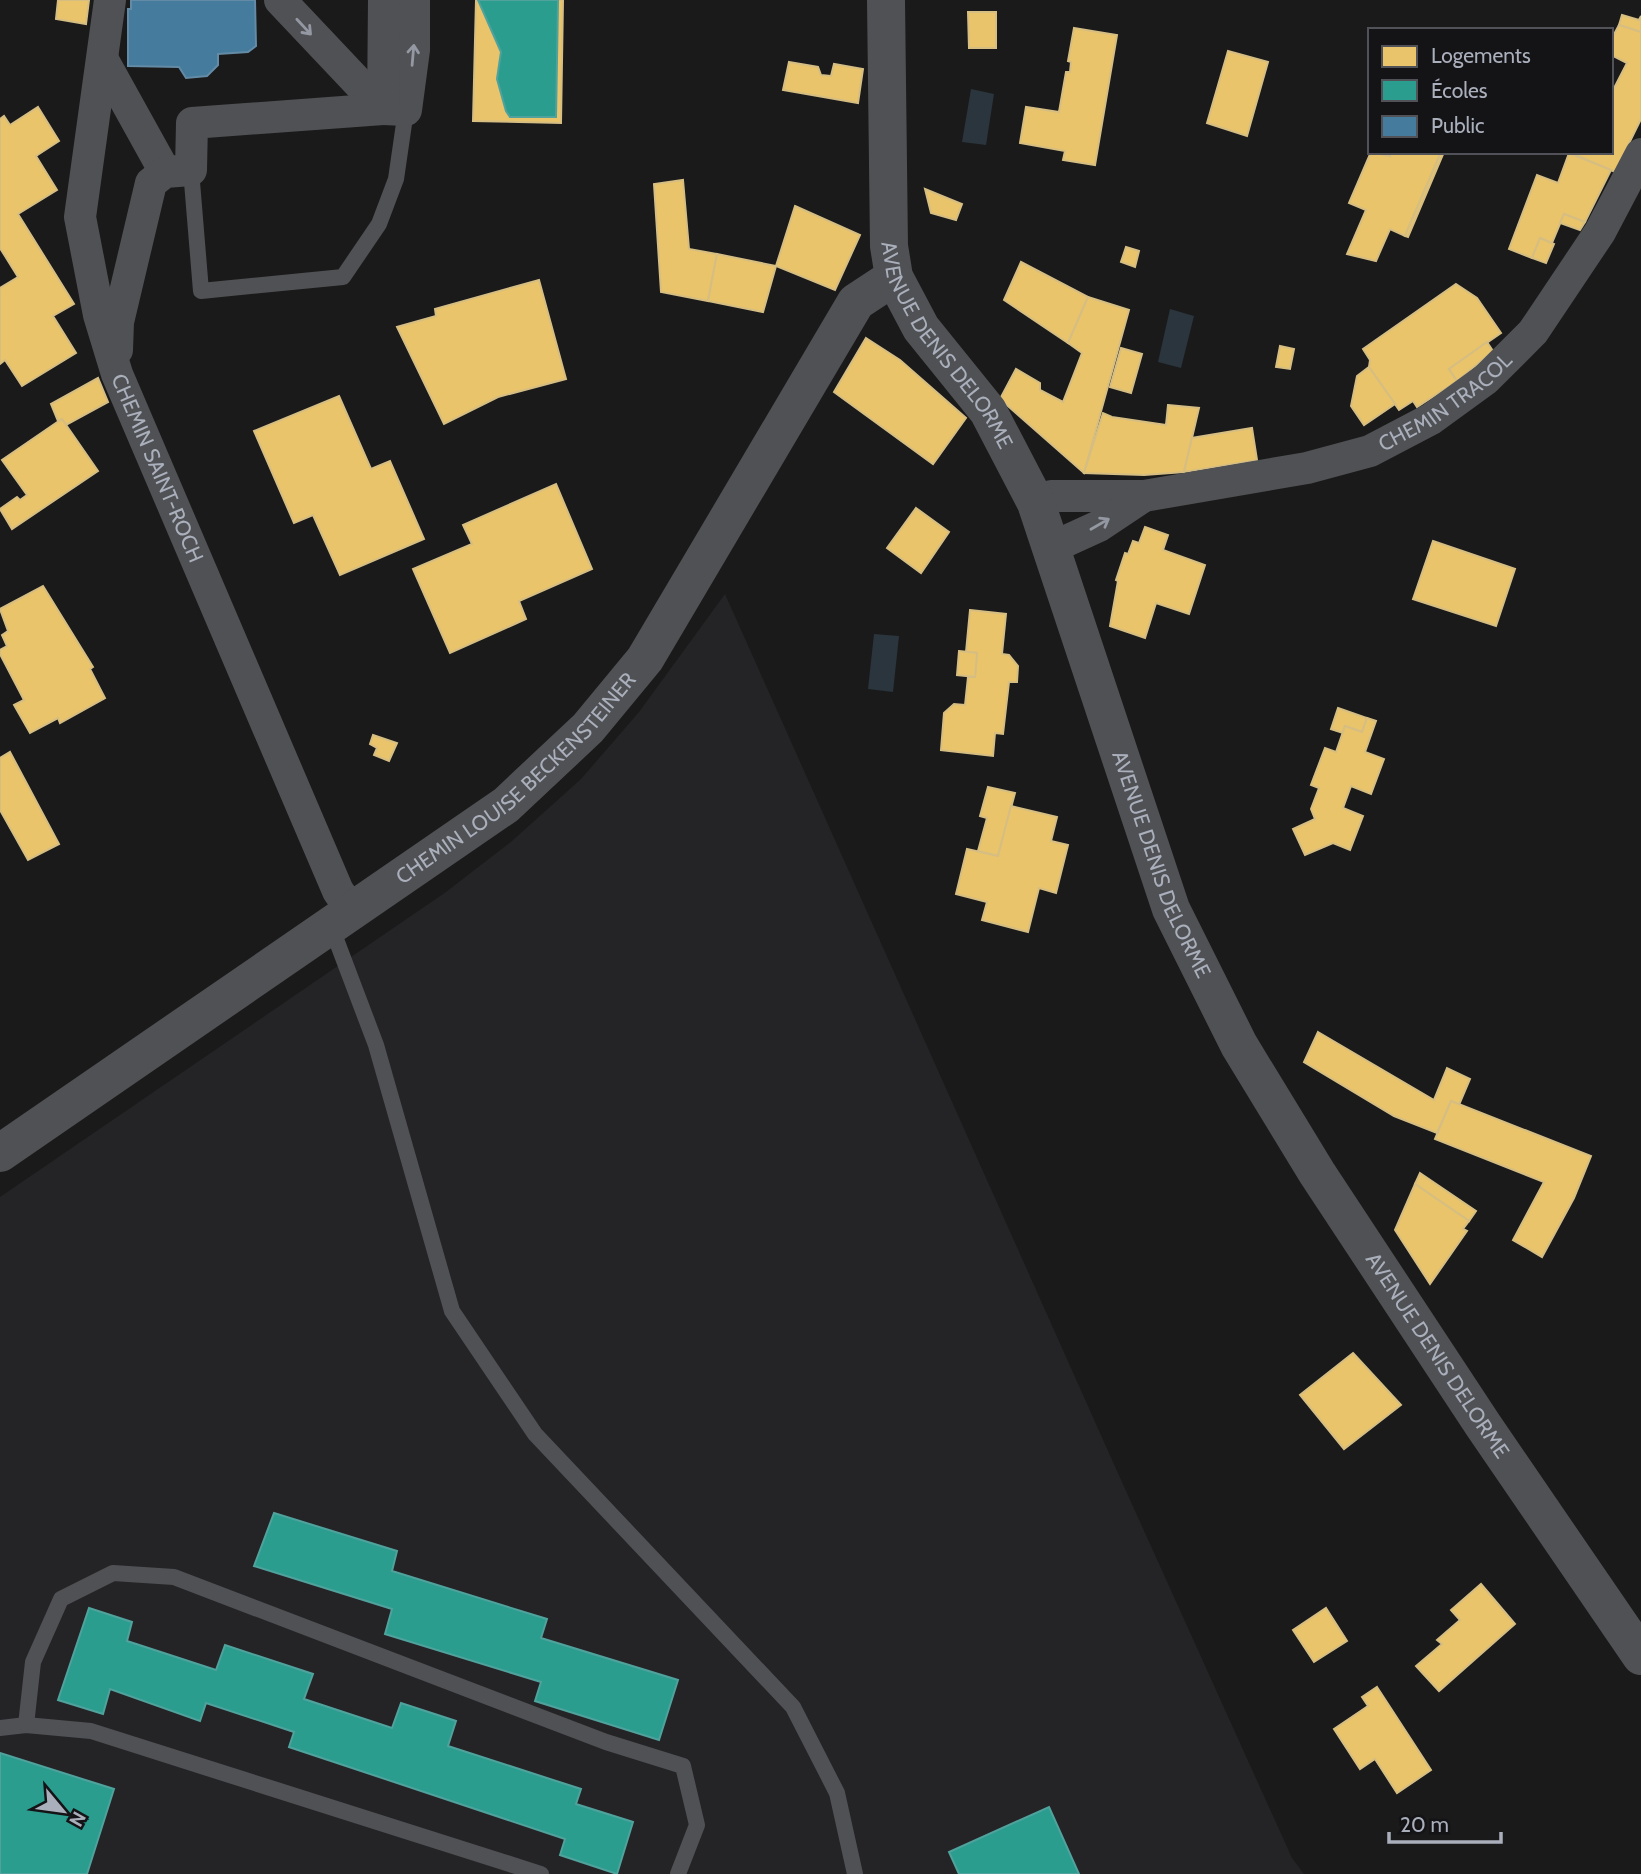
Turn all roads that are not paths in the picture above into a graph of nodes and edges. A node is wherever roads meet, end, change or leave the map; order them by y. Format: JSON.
{"nodes":[{"id":1,"x":110,"y":0,"type":"edge"},
{"id":2,"x":280,"y":0,"type":"edge"},
{"id":3,"x":384,"y":0,"type":"edge"},
{"id":4,"x":414,"y":0,"type":"edge"},
{"id":5,"x":886,"y":0,"type":"edge"},
{"id":6,"x":104,"y":62,"type":"junction"},
{"id":7,"x":395,"y":110,"type":"junction"},
{"id":8,"x":1641,"y":154,"type":"edge"},
{"id":9,"x":178,"y":171,"type":"junction"},
{"id":10,"x":894,"y":277,"type":"junction"},
{"id":11,"x":117,"y":374,"type":"junction"},
{"id":12,"x":1144,"y":496,"type":"junction"},
{"id":13,"x":1036,"y":503,"type":"junction"},
{"id":14,"x":1053,"y":547,"type":"junction"},
{"id":15,"x":341,"y":918,"type":"junction"},
{"id":16,"x":0,"y":1153,"type":"edge"},
{"id":17,"x":1641,"y":1656,"type":"edge"},
{"id":18,"x":26,"y":1725,"type":"junction"},
{"id":19,"x":0,"y":1728,"type":"edge"},
{"id":20,"x":541,"y":1874,"type":"edge"},
{"id":21,"x":678,"y":1874,"type":"edge"},
{"id":22,"x":855,"y":1874,"type":"edge"}],
"edges":[{"from":1,"to":6,"type":"street","name":"CHEMIN SAINT-ROCH"},
{"from":2,"to":7,"type":"street","one_way":true},
{"from":3,"to":7,"type":"street"},
{"from":7,"to":4,"type":"street","one_way":true},
{"from":5,"to":10,"type":"street","name":"AVENUE DENIS DELORME"},
{"from":6,"to":9,"type":"street"},
{"from":6,"to":11,"type":"street","name":"CHEMIN SAINT-ROCH"},
{"from":7,"to":9,"type":"street"},
{"from":7,"to":9,"type":"lane"},
{"from":8,"to":12,"type":"street","name":"CHEMIN TRACOL"},
{"from":9,"to":11,"type":"street"},
{"from":10,"to":13,"type":"street","name":"AVENUE DENIS DELORME"},
{"from":10,"to":15,"type":"street","name":"CHEMIN LOUISE BECKENSTEINER"},
{"from":11,"to":15,"type":"street","name":"CHEMIN SAINT-ROCH"},
{"from":12,"to":13,"type":"street","name":"CHEMIN TRACOL"},
{"from":14,"to":12,"type":"street","name":"CHEMIN TRACOL","one_way":true},
{"from":13,"to":14,"type":"street","name":"AVENUE DENIS DELORME"},
{"from":14,"to":17,"type":"street","name":"AVENUE DENIS DELORME"},
{"from":15,"to":16,"type":"street","name":"CHEMIN LOUISE BECKENSTEINER"},
{"from":15,"to":22,"type":"lane"},
{"from":18,"to":19,"type":"lane"},
{"from":18,"to":20,"type":"lane"},
{"from":18,"to":21,"type":"lane"}]}
